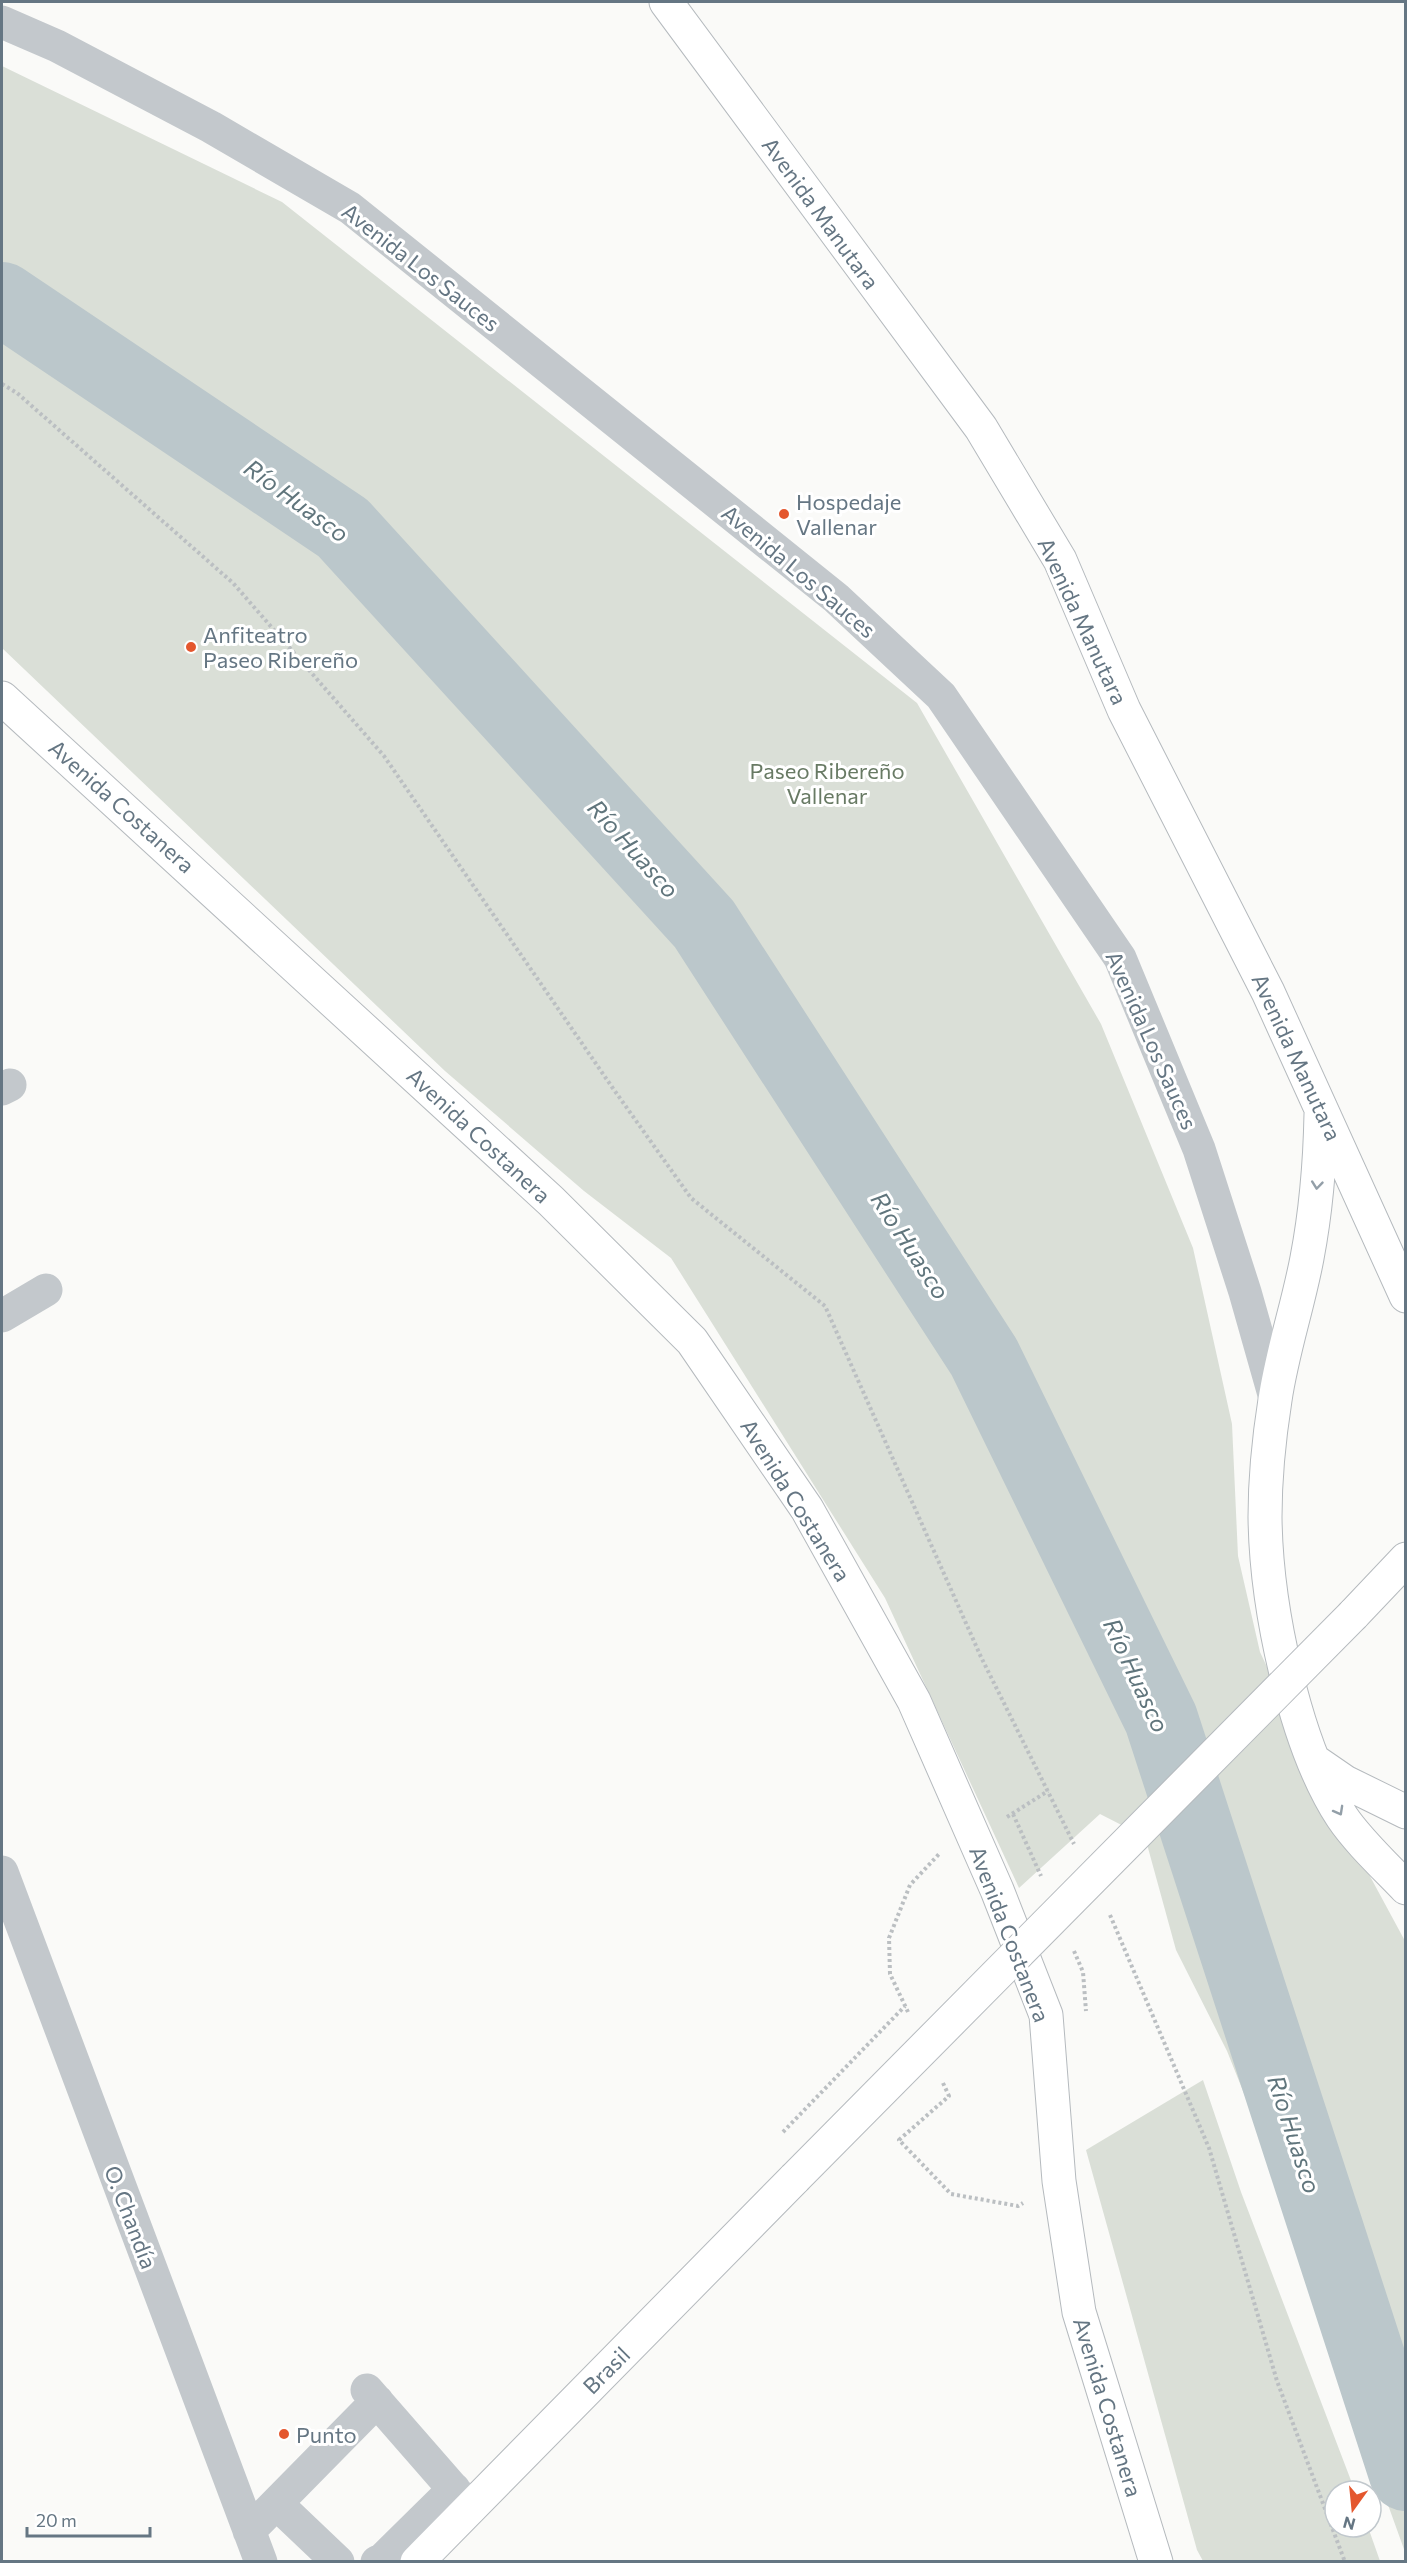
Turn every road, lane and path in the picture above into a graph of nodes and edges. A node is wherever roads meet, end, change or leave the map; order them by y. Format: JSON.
{"nodes":[{"id":1,"x":666,"y":2,"type":"edge"},
{"id":2,"x":2,"y":22,"type":"edge"},
{"id":3,"x":2,"y":698,"type":"edge"},
{"id":4,"x":1321,"y":1106,"type":"junction"},
{"id":5,"x":46,"y":1290,"type":"dead end"},
{"id":6,"x":1406,"y":1296,"type":"edge"},
{"id":7,"x":2,"y":1316,"type":"edge"},
{"id":8,"x":1275,"y":1398,"type":"junction"},
{"id":9,"x":1406,"y":1559,"type":"edge"},
{"id":10,"x":1312,"y":1759,"type":"junction"},
{"id":11,"x":1406,"y":1812,"type":"edge"},
{"id":12,"x":2,"y":1872,"type":"edge"},
{"id":13,"x":1406,"y":1888,"type":"edge"},
{"id":14,"x":462,"y":2499,"type":"junction"},
{"id":15,"x":277,"y":2504,"type":"junction"},
{"id":16,"x":249,"y":2531,"type":"junction"},
{"id":17,"x":261,"y":2562,"type":"edge"},
{"id":18,"x":338,"y":2562,"type":"edge"},
{"id":19,"x":377,"y":2562,"type":"edge"},
{"id":20,"x":417,"y":2562,"type":"edge"},
{"id":21,"x":1156,"y":2562,"type":"edge"}],
"edges":[{"from":1,"to":4,"type":"main road","name":"Avenida Manutara"},
{"from":2,"to":8,"type":"street","name":"Avenida Los Sauces"},
{"from":3,"to":21,"type":"main road","name":"Avenida Costanera"},
{"from":4,"to":6,"type":"main road","name":"Avenida Manutara"},
{"from":4,"to":8,"type":"main road","one_way":true},
{"from":5,"to":7,"type":"street"},
{"from":8,"to":10,"type":"main road"},
{"from":9,"to":14,"type":"main road","name":"Brasil","bridge":true},
{"from":10,"to":11,"type":"main road"},
{"from":10,"to":13,"type":"main road","one_way":true},
{"from":12,"to":16,"type":"street","name":"O. Chandía"},
{"from":14,"to":15,"type":"street"},
{"from":14,"to":19,"type":"street"},
{"from":14,"to":20,"type":"main road","name":"Brasil"},
{"from":15,"to":16,"type":"street"},
{"from":15,"to":18,"type":"street"},
{"from":16,"to":17,"type":"street","name":"O. Chandía"}]}
